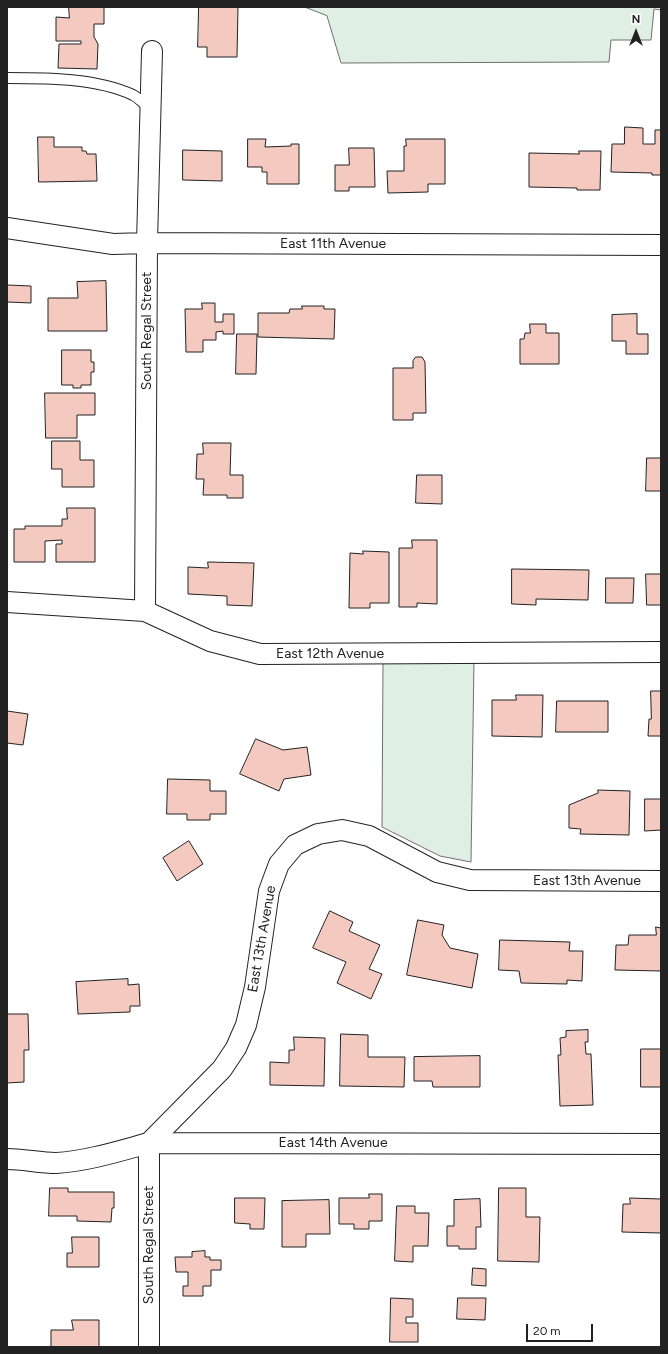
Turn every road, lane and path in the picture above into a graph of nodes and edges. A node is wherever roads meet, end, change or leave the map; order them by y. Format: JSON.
{"nodes":[{"id":1,"x":152,"y":51,"type":"dead end"},
{"id":2,"x":7,"y":78,"type":"edge"},
{"id":3,"x":150,"y":109,"type":"junction"},
{"id":4,"x":7,"y":228,"type":"edge"},
{"id":5,"x":147,"y":243,"type":"junction"},
{"id":6,"x":661,"y":245,"type":"edge"},
{"id":7,"x":7,"y":602,"type":"edge"},
{"id":8,"x":145,"y":611,"type":"junction"},
{"id":9,"x":661,"y":652,"type":"edge"},
{"id":10,"x":661,"y":881,"type":"edge"},
{"id":11,"x":149,"y":1143,"type":"junction"},
{"id":12,"x":661,"y":1144,"type":"edge"},
{"id":13,"x":7,"y":1159,"type":"edge"},
{"id":14,"x":149,"y":1347,"type":"edge"}],
"edges":[{"from":1,"to":3,"type":"street","name":"South Regal Street"},
{"from":2,"to":3,"type":"lane"},
{"from":3,"to":5,"type":"street","name":"South Regal Street"},
{"from":4,"to":5,"type":"street","name":"East 11th Avenue"},
{"from":5,"to":6,"type":"street","name":"East 11th Avenue"},
{"from":5,"to":8,"type":"street","name":"South Regal Street"},
{"from":7,"to":8,"type":"street","name":"East 12th Avenue"},
{"from":8,"to":9,"type":"street","name":"East 12th Avenue"},
{"from":10,"to":11,"type":"street","name":"East 13th Avenue"},
{"from":11,"to":12,"type":"street","name":"East 14th Avenue"},
{"from":11,"to":13,"type":"street","name":"East 14th Avenue"},
{"from":11,"to":14,"type":"street","name":"South Regal Street"}]}
